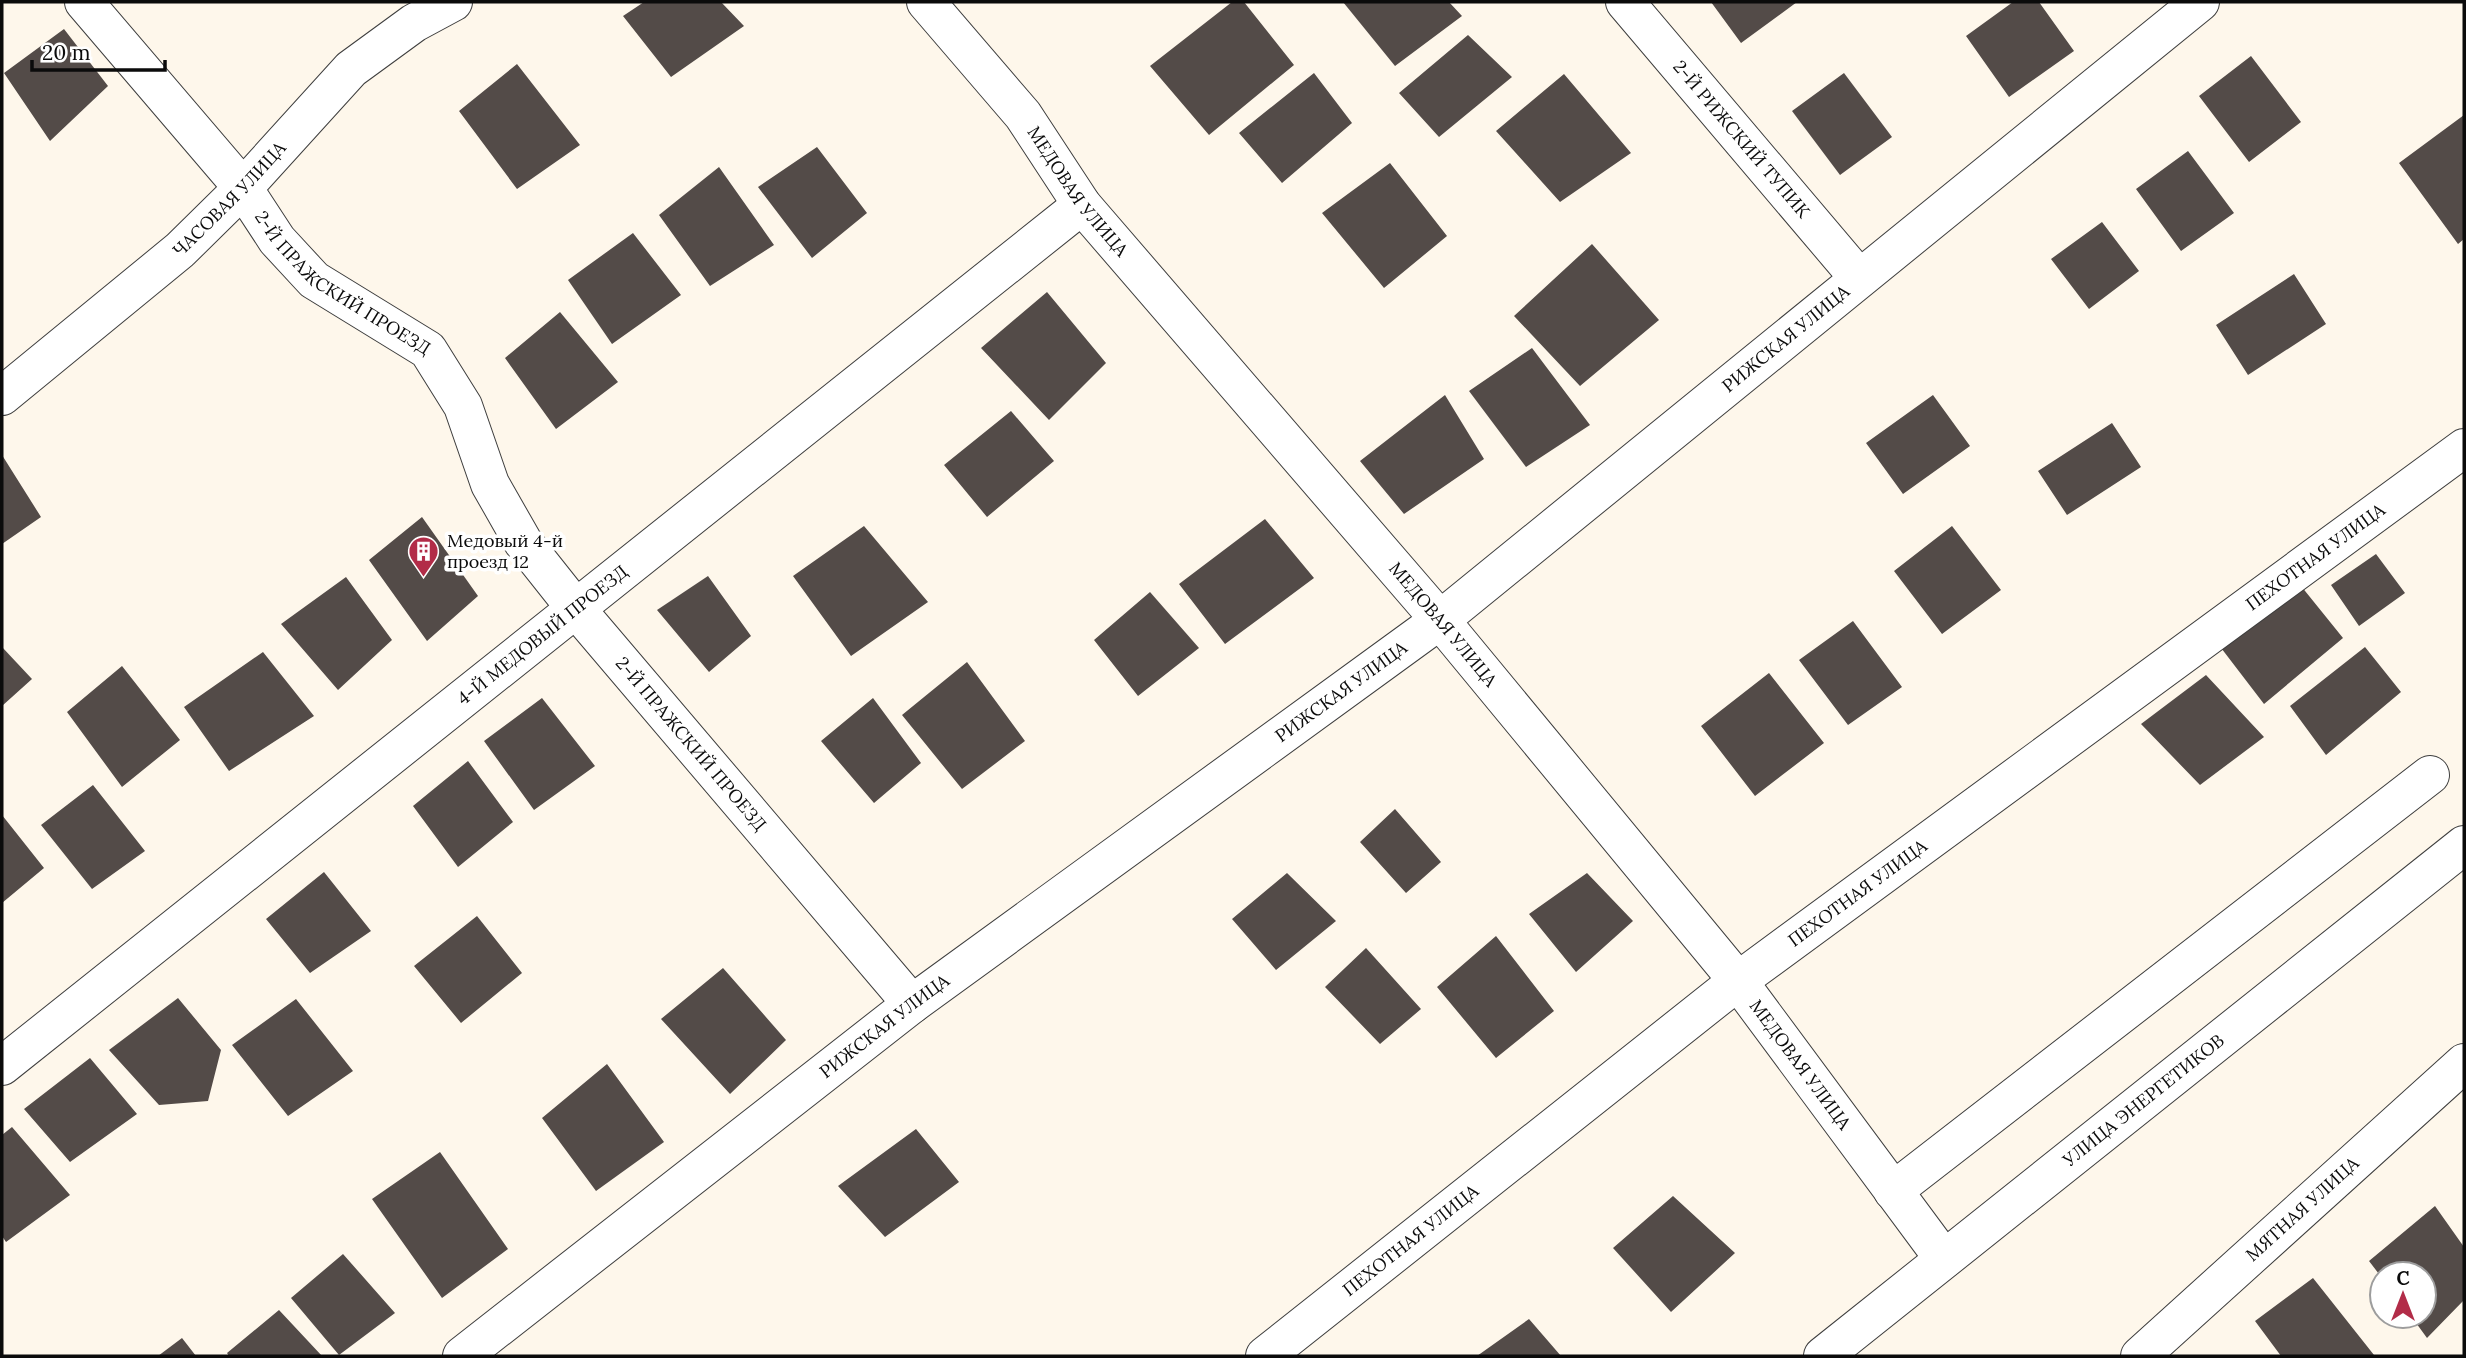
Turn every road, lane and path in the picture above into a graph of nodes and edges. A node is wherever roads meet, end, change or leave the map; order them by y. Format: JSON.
{"nodes":[{"id":1,"x":84,"y":2,"type":"edge"},
{"id":2,"x":453,"y":2,"type":"edge"},
{"id":3,"x":926,"y":2,"type":"edge"},
{"id":4,"x":1625,"y":2,"type":"edge"},
{"id":5,"x":2200,"y":2,"type":"edge"},
{"id":6,"x":243,"y":188,"type":"junction"},
{"id":7,"x":1082,"y":205,"type":"junction"},
{"id":8,"x":1859,"y":278,"type":"junction"},
{"id":9,"x":2,"y":396,"type":"edge"},
{"id":10,"x":2464,"y":448,"type":"edge"},
{"id":11,"x":577,"y":610,"type":"junction"},
{"id":12,"x":1440,"y":620,"type":"junction"},
{"id":13,"x":2430,"y":775,"type":"dead end"},
{"id":14,"x":2464,"y":845,"type":"edge"},
{"id":15,"x":1738,"y":981,"type":"junction"},
{"id":16,"x":912,"y":1004,"type":"junction"},
{"id":17,"x":2464,"y":1063,"type":"edge"},
{"id":18,"x":2,"y":1066,"type":"edge"},
{"id":19,"x":1893,"y":1191,"type":"junction"},
{"id":20,"x":1944,"y":1259,"type":"junction"},
{"id":21,"x":462,"y":1356,"type":"edge"},
{"id":22,"x":1265,"y":1356,"type":"edge"},
{"id":23,"x":1823,"y":1356,"type":"edge"},
{"id":24,"x":2140,"y":1356,"type":"edge"}],
"edges":[{"from":1,"to":6,"type":"street","name":"2-Й ПРАЖСКИЙ ПРОЕЗД"},
{"from":2,"to":6,"type":"street","name":"ЧАСОВАЯ УЛИЦА"},
{"from":3,"to":7,"type":"street","name":"МЕДОВАЯ УЛИЦА"},
{"from":4,"to":8,"type":"street","name":"2-Й РИЖСКИЙ ТУПИК"},
{"from":5,"to":8,"type":"street","name":"РИЖСКАЯ УЛИЦА"},
{"from":6,"to":9,"type":"street","name":"ЧАСОВАЯ УЛИЦА"},
{"from":6,"to":11,"type":"street","name":"2-Й ПРАЖСКИЙ ПРОЕЗД"},
{"from":7,"to":11,"type":"street","name":"4-Й МЕДОВЫЙ ПРОЕЗД"},
{"from":7,"to":12,"type":"street","name":"МЕДОВАЯ УЛИЦА"},
{"from":8,"to":12,"type":"street","name":"РИЖСКАЯ УЛИЦА"},
{"from":10,"to":15,"type":"street","name":"ПЕХОТНАЯ УЛИЦА"},
{"from":11,"to":16,"type":"street","name":"2-Й ПРАЖСКИЙ ПРОЕЗД"},
{"from":11,"to":18,"type":"street","name":"4-Й МЕДОВЫЙ ПРОЕЗД"},
{"from":12,"to":15,"type":"street","name":"МЕДОВАЯ УЛИЦА"},
{"from":12,"to":16,"type":"street","name":"РИЖСКАЯ УЛИЦА"},
{"from":13,"to":19,"type":"street"},
{"from":14,"to":20,"type":"street","name":"УЛИЦА ЭНЕРГЕТИКОВ"},
{"from":15,"to":19,"type":"street","name":"МЕДОВАЯ УЛИЦА"},
{"from":15,"to":22,"type":"street","name":"ПЕХОТНАЯ УЛИЦА"},
{"from":16,"to":21,"type":"street","name":"РИЖСКАЯ УЛИЦА"},
{"from":17,"to":24,"type":"street","name":"МЯТНАЯ УЛИЦА"},
{"from":19,"to":20,"type":"street","name":"МЕДОВАЯ УЛИЦА"},
{"from":20,"to":23,"type":"street","name":"УЛИЦА ЭНЕРГЕТИКОВ"}]}
